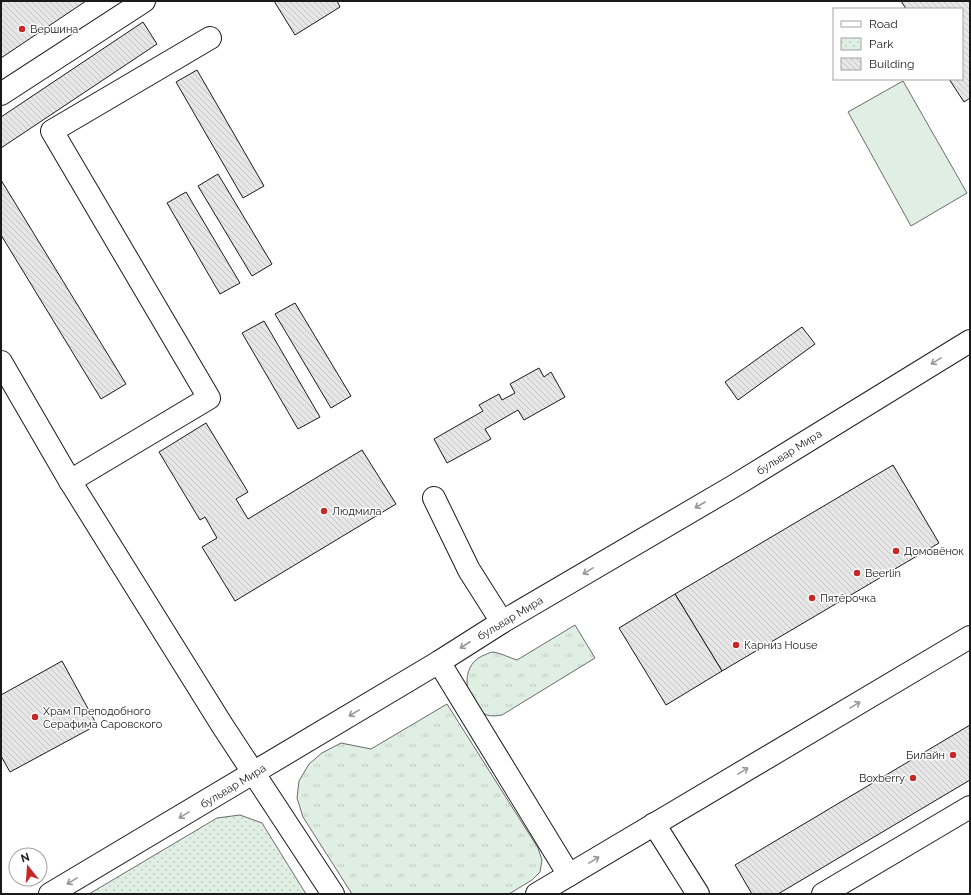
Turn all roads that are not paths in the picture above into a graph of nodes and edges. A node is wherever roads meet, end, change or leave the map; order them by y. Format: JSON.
{"nodes":[{"id":1,"x":144,"y":1,"type":"edge"},
{"id":2,"x":210,"y":38,"type":"dead end"},
{"id":3,"x":1,"y":94,"type":"edge"},
{"id":4,"x":970,"y":341,"type":"edge"},
{"id":5,"x":1,"y":362,"type":"edge"},
{"id":6,"x":70,"y":481,"type":"junction"},
{"id":7,"x":434,"y":498,"type":"dead end"},
{"id":8,"x":502,"y":622,"type":"junction"},
{"id":9,"x":970,"y":637,"type":"edge"},
{"id":10,"x":439,"y":662,"type":"junction"},
{"id":11,"x":254,"y":773,"type":"junction"},
{"id":12,"x":970,"y":806,"type":"edge"},
{"id":13,"x":654,"y":824,"type":"junction"},
{"id":14,"x":569,"y":875,"type":"junction"},
{"id":15,"x":50,"y":894,"type":"edge"},
{"id":16,"x":333,"y":894,"type":"edge"},
{"id":17,"x":536,"y":894,"type":"edge"},
{"id":18,"x":698,"y":894,"type":"edge"},
{"id":19,"x":823,"y":894,"type":"edge"}],
"edges":[{"from":1,"to":3,"type":"street"},
{"from":2,"to":6,"type":"street"},
{"from":4,"to":8,"type":"street","name":"бульвар Мира","one_way":true},
{"from":5,"to":6,"type":"street"},
{"from":6,"to":11,"type":"street"},
{"from":7,"to":8,"type":"street"},
{"from":8,"to":10,"type":"street","name":"бульвар Мира","one_way":true},
{"from":13,"to":9,"type":"street","one_way":true},
{"from":10,"to":11,"type":"street","name":"бульвар Мира","one_way":true},
{"from":10,"to":14,"type":"street"},
{"from":11,"to":15,"type":"street","name":"бульвар Мира","one_way":true},
{"from":11,"to":16,"type":"street"},
{"from":12,"to":19,"type":"street"},
{"from":14,"to":13,"type":"street","one_way":true},
{"from":13,"to":18,"type":"street"},
{"from":14,"to":17,"type":"street"}]}
